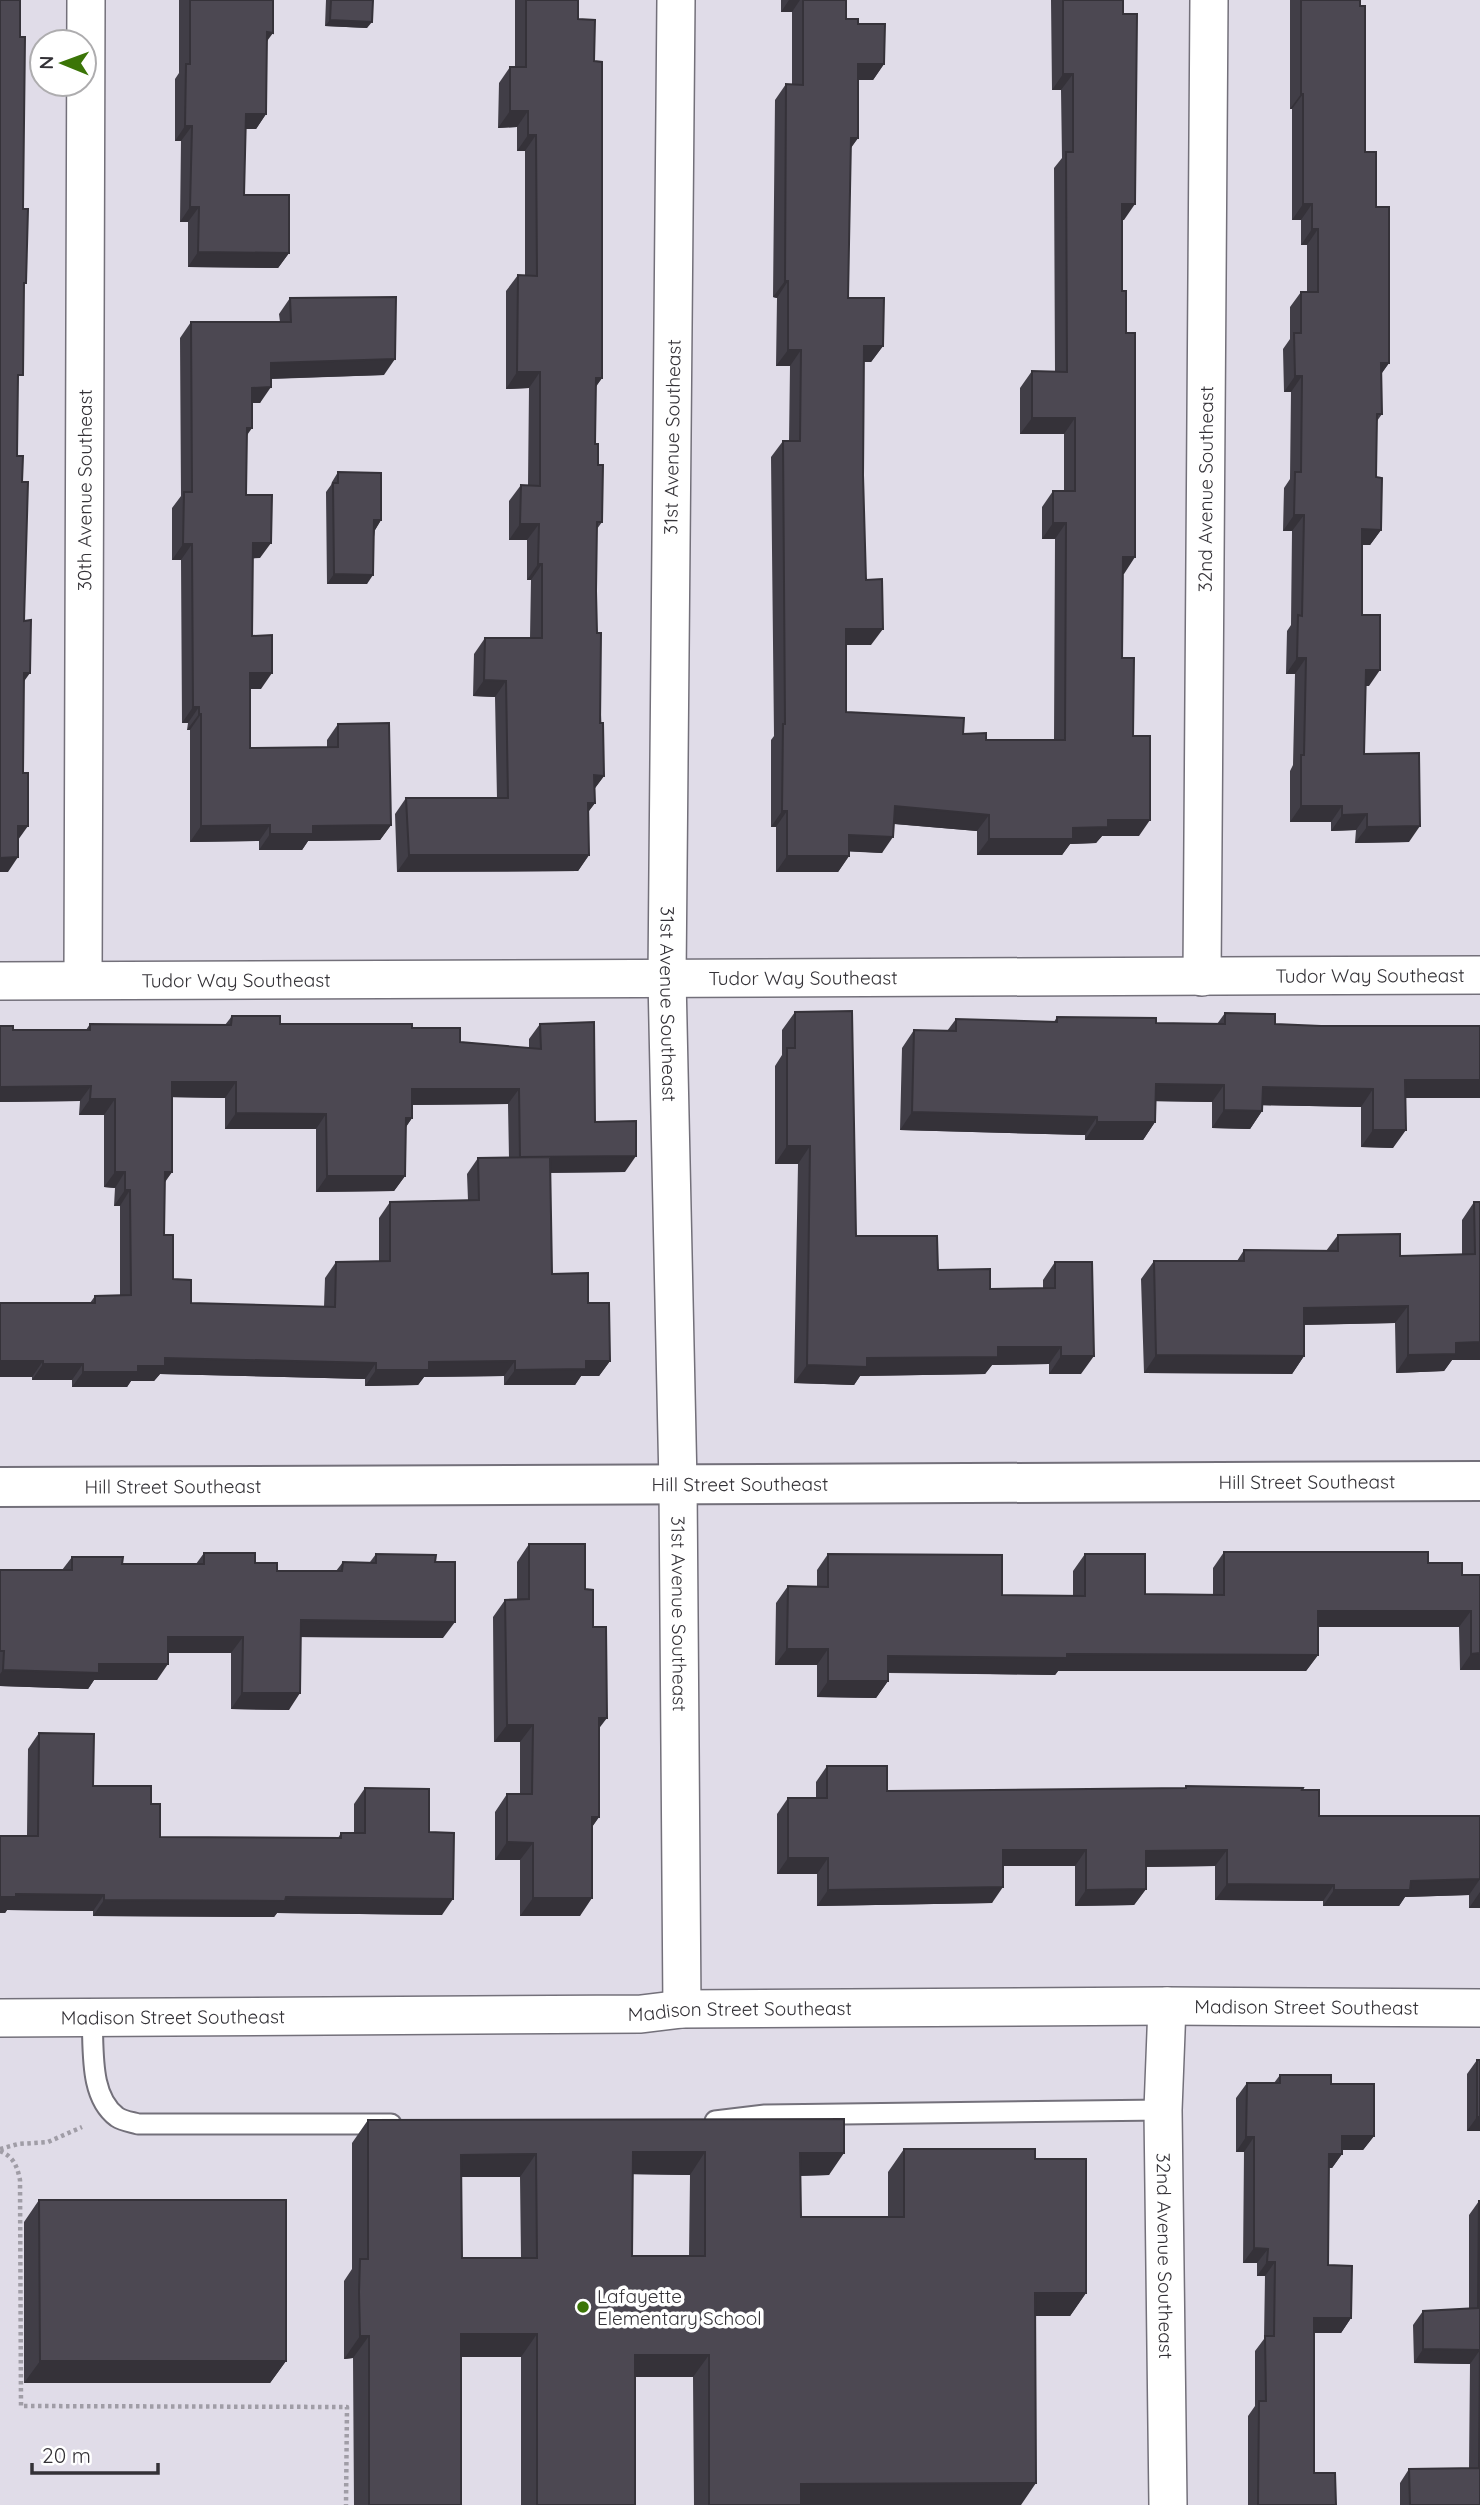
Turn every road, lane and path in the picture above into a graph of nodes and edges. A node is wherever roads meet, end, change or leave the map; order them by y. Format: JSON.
{"nodes":[{"id":1,"x":86,"y":0,"type":"edge"},
{"id":2,"x":676,"y":0,"type":"edge"},
{"id":3,"x":1209,"y":0,"type":"edge"},
{"id":4,"x":1480,"y":975,"type":"edge"},
{"id":5,"x":1202,"y":976,"type":"junction"},
{"id":6,"x":667,"y":978,"type":"junction"},
{"id":7,"x":0,"y":981,"type":"edge"},
{"id":8,"x":83,"y":981,"type":"junction"},
{"id":9,"x":1480,"y":1480,"type":"edge"},
{"id":10,"x":678,"y":1484,"type":"junction"},
{"id":11,"x":0,"y":1487,"type":"edge"},
{"id":12,"x":1167,"y":2006,"type":"junction"},
{"id":13,"x":1480,"y":2008,"type":"edge"},
{"id":14,"x":682,"y":2009,"type":"junction"},
{"id":15,"x":0,"y":2018,"type":"edge"},
{"id":16,"x":92,"y":2018,"type":"junction"},
{"id":17,"x":106,"y":2106,"type":"junction"},
{"id":18,"x":1163,"y":2110,"type":"junction"},
{"id":19,"x":702,"y":2121,"type":"edge"},
{"id":20,"x":403,"y":2124,"type":"edge"},
{"id":21,"x":0,"y":2150,"type":"edge"},
{"id":22,"x":346,"y":2505,"type":"edge"},
{"id":23,"x":1168,"y":2505,"type":"edge"}],
"edges":[{"from":1,"to":8,"type":"street","name":"30th Avenue Southeast"},
{"from":2,"to":6,"type":"street","name":"31st Avenue Southeast"},
{"from":3,"to":5,"type":"street","name":"32nd Avenue Southeast"},
{"from":4,"to":5,"type":"street","name":"Tudor Way Southeast"},
{"from":5,"to":6,"type":"street","name":"Tudor Way Southeast"},
{"from":6,"to":8,"type":"street","name":"Tudor Way Southeast"},
{"from":6,"to":10,"type":"street","name":"31st Avenue Southeast"},
{"from":7,"to":8,"type":"street","name":"Tudor Way Southeast"},
{"from":9,"to":10,"type":"street","name":"Hill Street Southeast"},
{"from":10,"to":11,"type":"street","name":"Hill Street Southeast"},
{"from":10,"to":14,"type":"street","name":"31st Avenue Southeast"},
{"from":12,"to":13,"type":"street","name":"Madison Street Southeast"},
{"from":12,"to":14,"type":"street","name":"Madison Street Southeast"},
{"from":12,"to":18,"type":"street","name":"32nd Avenue Southeast"},
{"from":14,"to":16,"type":"street","name":"Madison Street Southeast"},
{"from":15,"to":16,"type":"street","name":"Madison Street Southeast"},
{"from":16,"to":17,"type":"lane"},
{"from":17,"to":20,"type":"lane"},
{"from":17,"to":21,"type":"path"},
{"from":18,"to":19,"type":"lane"},
{"from":18,"to":23,"type":"street","name":"32nd Avenue Southeast"},
{"from":21,"to":22,"type":"path"}]}
